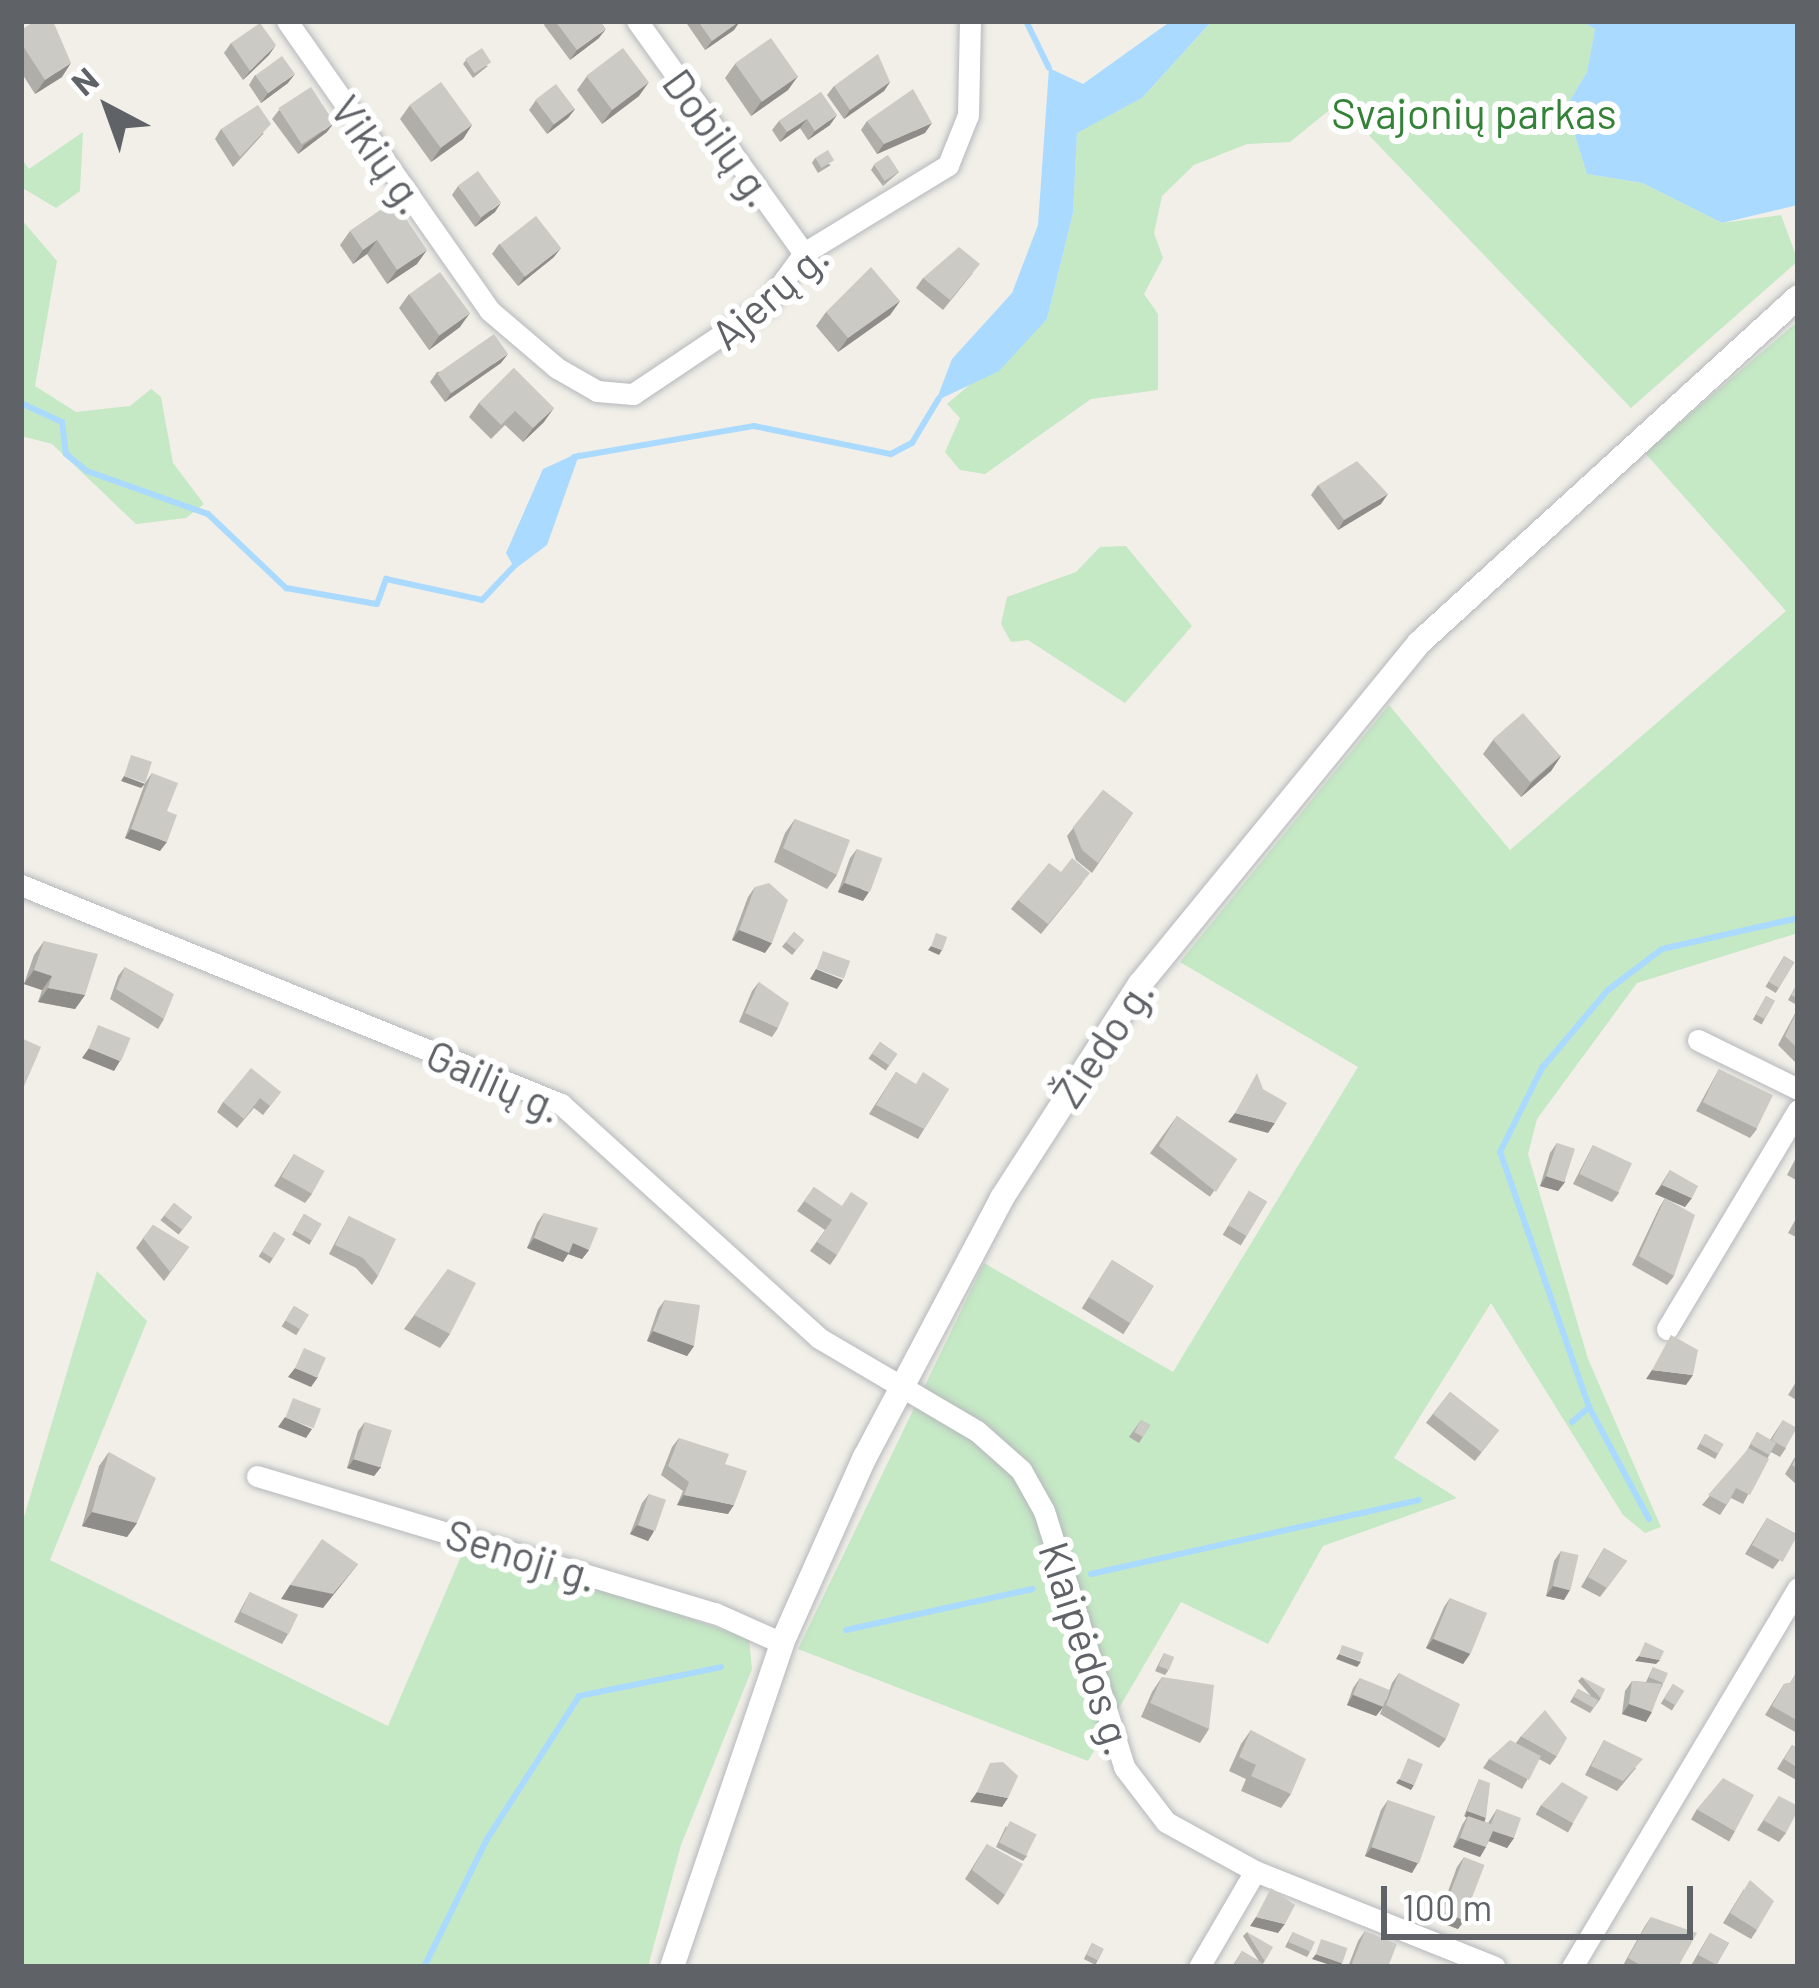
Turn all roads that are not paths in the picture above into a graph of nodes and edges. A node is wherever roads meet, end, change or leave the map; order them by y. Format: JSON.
{"nodes":[{"id":1,"x":287,"y":21,"type":"edge"},
{"id":2,"x":637,"y":21,"type":"edge"},
{"id":3,"x":970,"y":21,"type":"edge"},
{"id":4,"x":804,"y":253,"type":"junction"},
{"id":5,"x":472,"y":286,"type":"joint"},
{"id":6,"x":1798,"y":297,"type":"edge"},
{"id":7,"x":21,"y":885,"type":"edge"},
{"id":8,"x":1698,"y":1040,"type":"dead end"},
{"id":9,"x":1798,"y":1089,"type":"edge"},
{"id":10,"x":1798,"y":1110,"type":"edge"},
{"id":11,"x":1667,"y":1329,"type":"dead end"},
{"id":12,"x":900,"y":1386,"type":"junction"},
{"id":13,"x":257,"y":1476,"type":"dead end"},
{"id":14,"x":1794,"y":1604,"type":"edge"},
{"id":15,"x":782,"y":1643,"type":"junction"},
{"id":16,"x":1256,"y":1871,"type":"junction"},
{"id":17,"x":672,"y":1967,"type":"edge"},
{"id":18,"x":1199,"y":1967,"type":"edge"},
{"id":19,"x":1496,"y":1967,"type":"edge"},
{"id":20,"x":1572,"y":1967,"type":"edge"}],
"edges":[{"from":1,"to":5,"type":"street","name":"Vikių g."},
{"from":2,"to":4,"type":"street","name":"Dobilų g."},
{"from":3,"to":4,"type":"street","name":"Ajerų g."},
{"from":4,"to":5,"type":"street","name":"Ajerų g."},
{"from":6,"to":12,"type":"street","name":"Žiedo g."},
{"from":7,"to":12,"type":"street","name":"Gailių g."},
{"from":8,"to":9,"type":"street"},
{"from":10,"to":11,"type":"street"},
{"from":12,"to":15,"type":"street","name":"Žiedo g."},
{"from":12,"to":16,"type":"street","name":"Klaipėdos g."},
{"from":13,"to":15,"type":"street","name":"Senoji g."},
{"from":14,"to":20,"type":"street"},
{"from":15,"to":17,"type":"street","name":"Žiedo g."},
{"from":16,"to":18,"type":"street"},
{"from":16,"to":19,"type":"street","name":"Klaipėdos g."}]}
